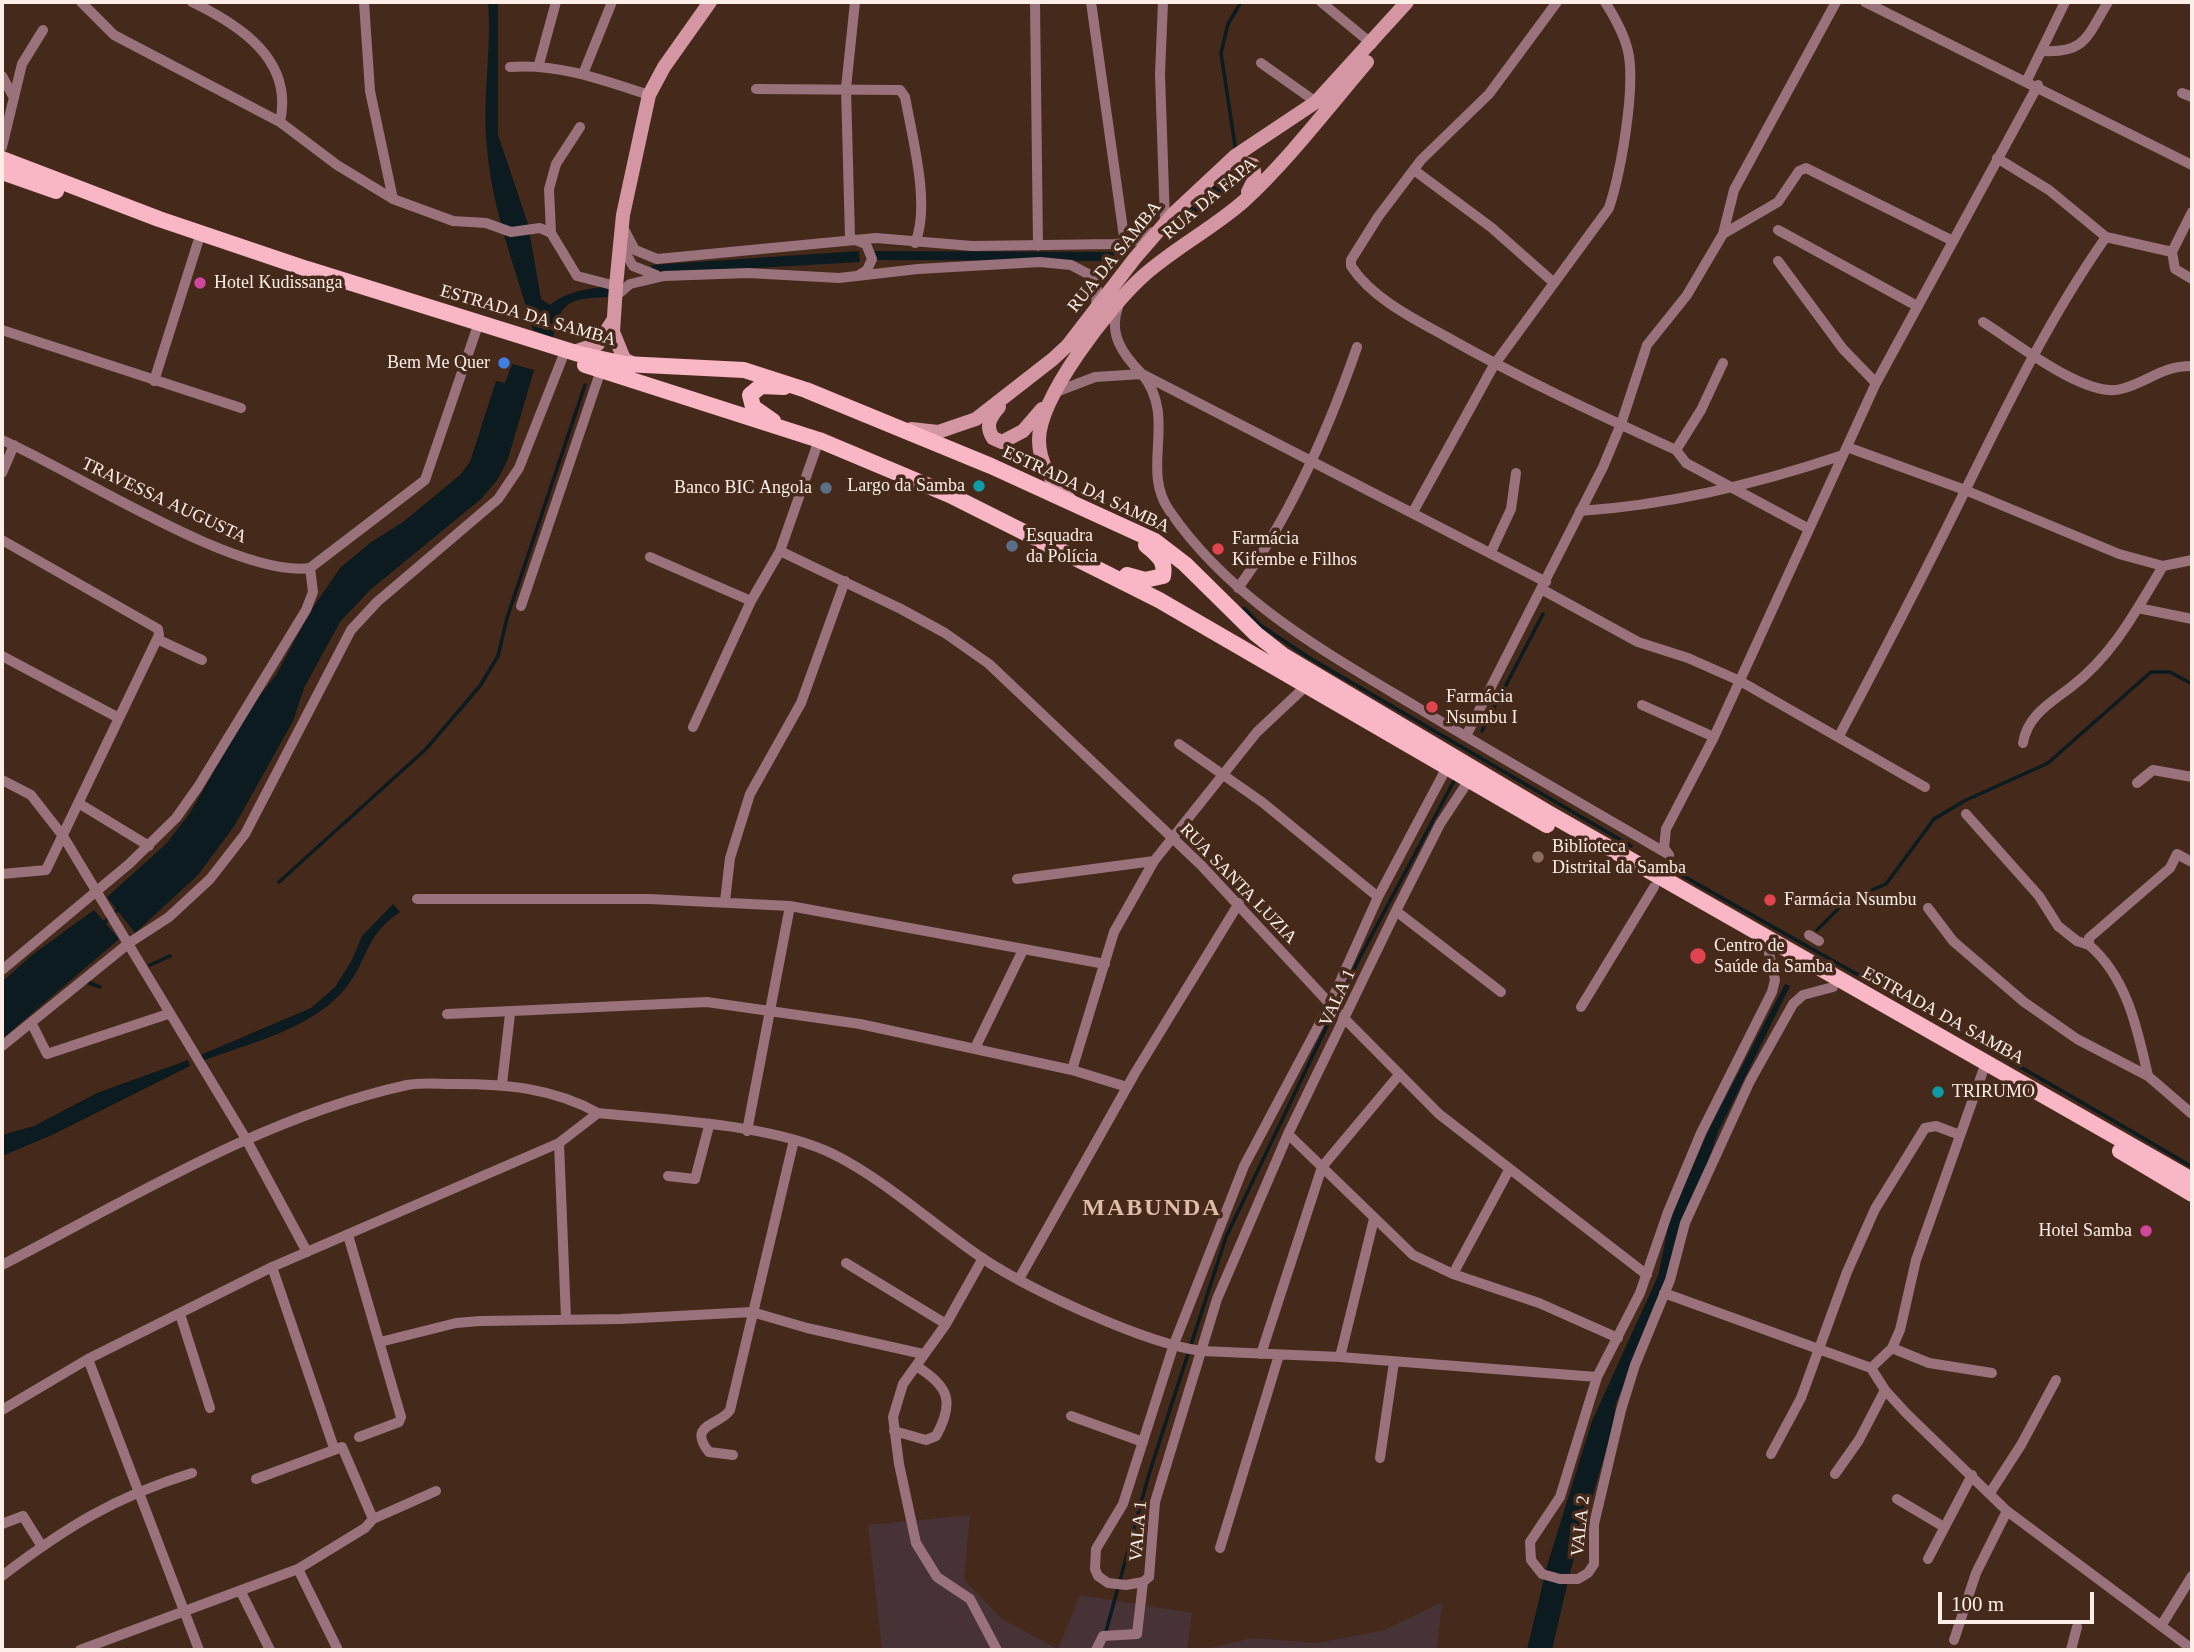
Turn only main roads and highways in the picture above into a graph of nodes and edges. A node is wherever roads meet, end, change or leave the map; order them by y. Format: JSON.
{"nodes":[{"id":1,"x":710,"y":2,"type":"edge"},
{"id":2,"x":1407,"y":2,"type":"edge"},
{"id":3,"x":1417,"y":2,"type":"edge"},
{"id":4,"x":2,"y":159,"type":"edge"},
{"id":5,"x":2,"y":172,"type":"edge"},
{"id":6,"x":1207,"y":183,"type":"junction"},
{"id":7,"x":1234,"y":209,"type":"junction"},
{"id":8,"x":614,"y":318,"type":"junction"},
{"id":9,"x":525,"y":343,"type":"junction"},
{"id":10,"x":561,"y":353,"type":"junction"},
{"id":11,"x":636,"y":365,"type":"junction"},
{"id":12,"x":1027,"y":380,"type":"junction"},
{"id":13,"x":806,"y":390,"type":"junction"},
{"id":14,"x":1056,"y":392,"type":"junction"},
{"id":15,"x":892,"y":425,"type":"junction"},
{"id":16,"x":794,"y":432,"type":"junction"},
{"id":17,"x":1074,"y":503,"type":"junction"},
{"id":18,"x":1116,"y":522,"type":"junction"},
{"id":19,"x":1095,"y":566,"type":"junction"},
{"id":20,"x":2192,"y":1180,"type":"edge"},
{"id":21,"x":2192,"y":1194,"type":"edge"}],
"edges":[{"from":1,"to":8,"type":"main road"},
{"from":2,"to":6,"type":"main road","name":"RUA DA SAMBA"},
{"from":3,"to":7,"type":"main road","name":"RUA DA FAPA"},
{"from":4,"to":9,"type":"main road","name":"ESTRADA DA SAMBA"},
{"from":5,"to":9,"type":"main road","name":"ESTRADA DA SAMBA"},
{"from":6,"to":7,"type":"main road"},
{"from":6,"to":12,"type":"main road","name":"RUA DA SAMBA"},
{"from":7,"to":14,"type":"main road","name":"RUA DA FAPA"},
{"from":8,"to":10,"type":"main road"},
{"from":8,"to":11,"type":"main road"},
{"from":9,"to":10,"type":"main road","name":"ESTRADA DA SAMBA"},
{"from":10,"to":11,"type":"main road","name":"ESTRADA DA SAMBA"},
{"from":10,"to":16,"type":"main road","name":"ESTRADA DA SAMBA"},
{"from":11,"to":13,"type":"main road","name":"ESTRADA DA SAMBA"},
{"from":12,"to":14,"type":"main road"},
{"from":12,"to":15,"type":"main road","name":"RUA DA SAMBA"},
{"from":13,"to":15,"type":"main road","name":"ESTRADA DA SAMBA"},
{"from":13,"to":16,"type":"main road"},
{"from":14,"to":17,"type":"main road","name":"RUA DA FAPA"},
{"from":15,"to":17,"type":"main road","name":"ESTRADA DA SAMBA"},
{"from":16,"to":19,"type":"main road","name":"ESTRADA DA SAMBA"},
{"from":17,"to":18,"type":"main road","name":"ESTRADA DA SAMBA"},
{"from":18,"to":19,"type":"main road"},
{"from":18,"to":20,"type":"main road","name":"ESTRADA DA SAMBA"},
{"from":19,"to":21,"type":"main road","name":"ESTRADA DA SAMBA"}]}
